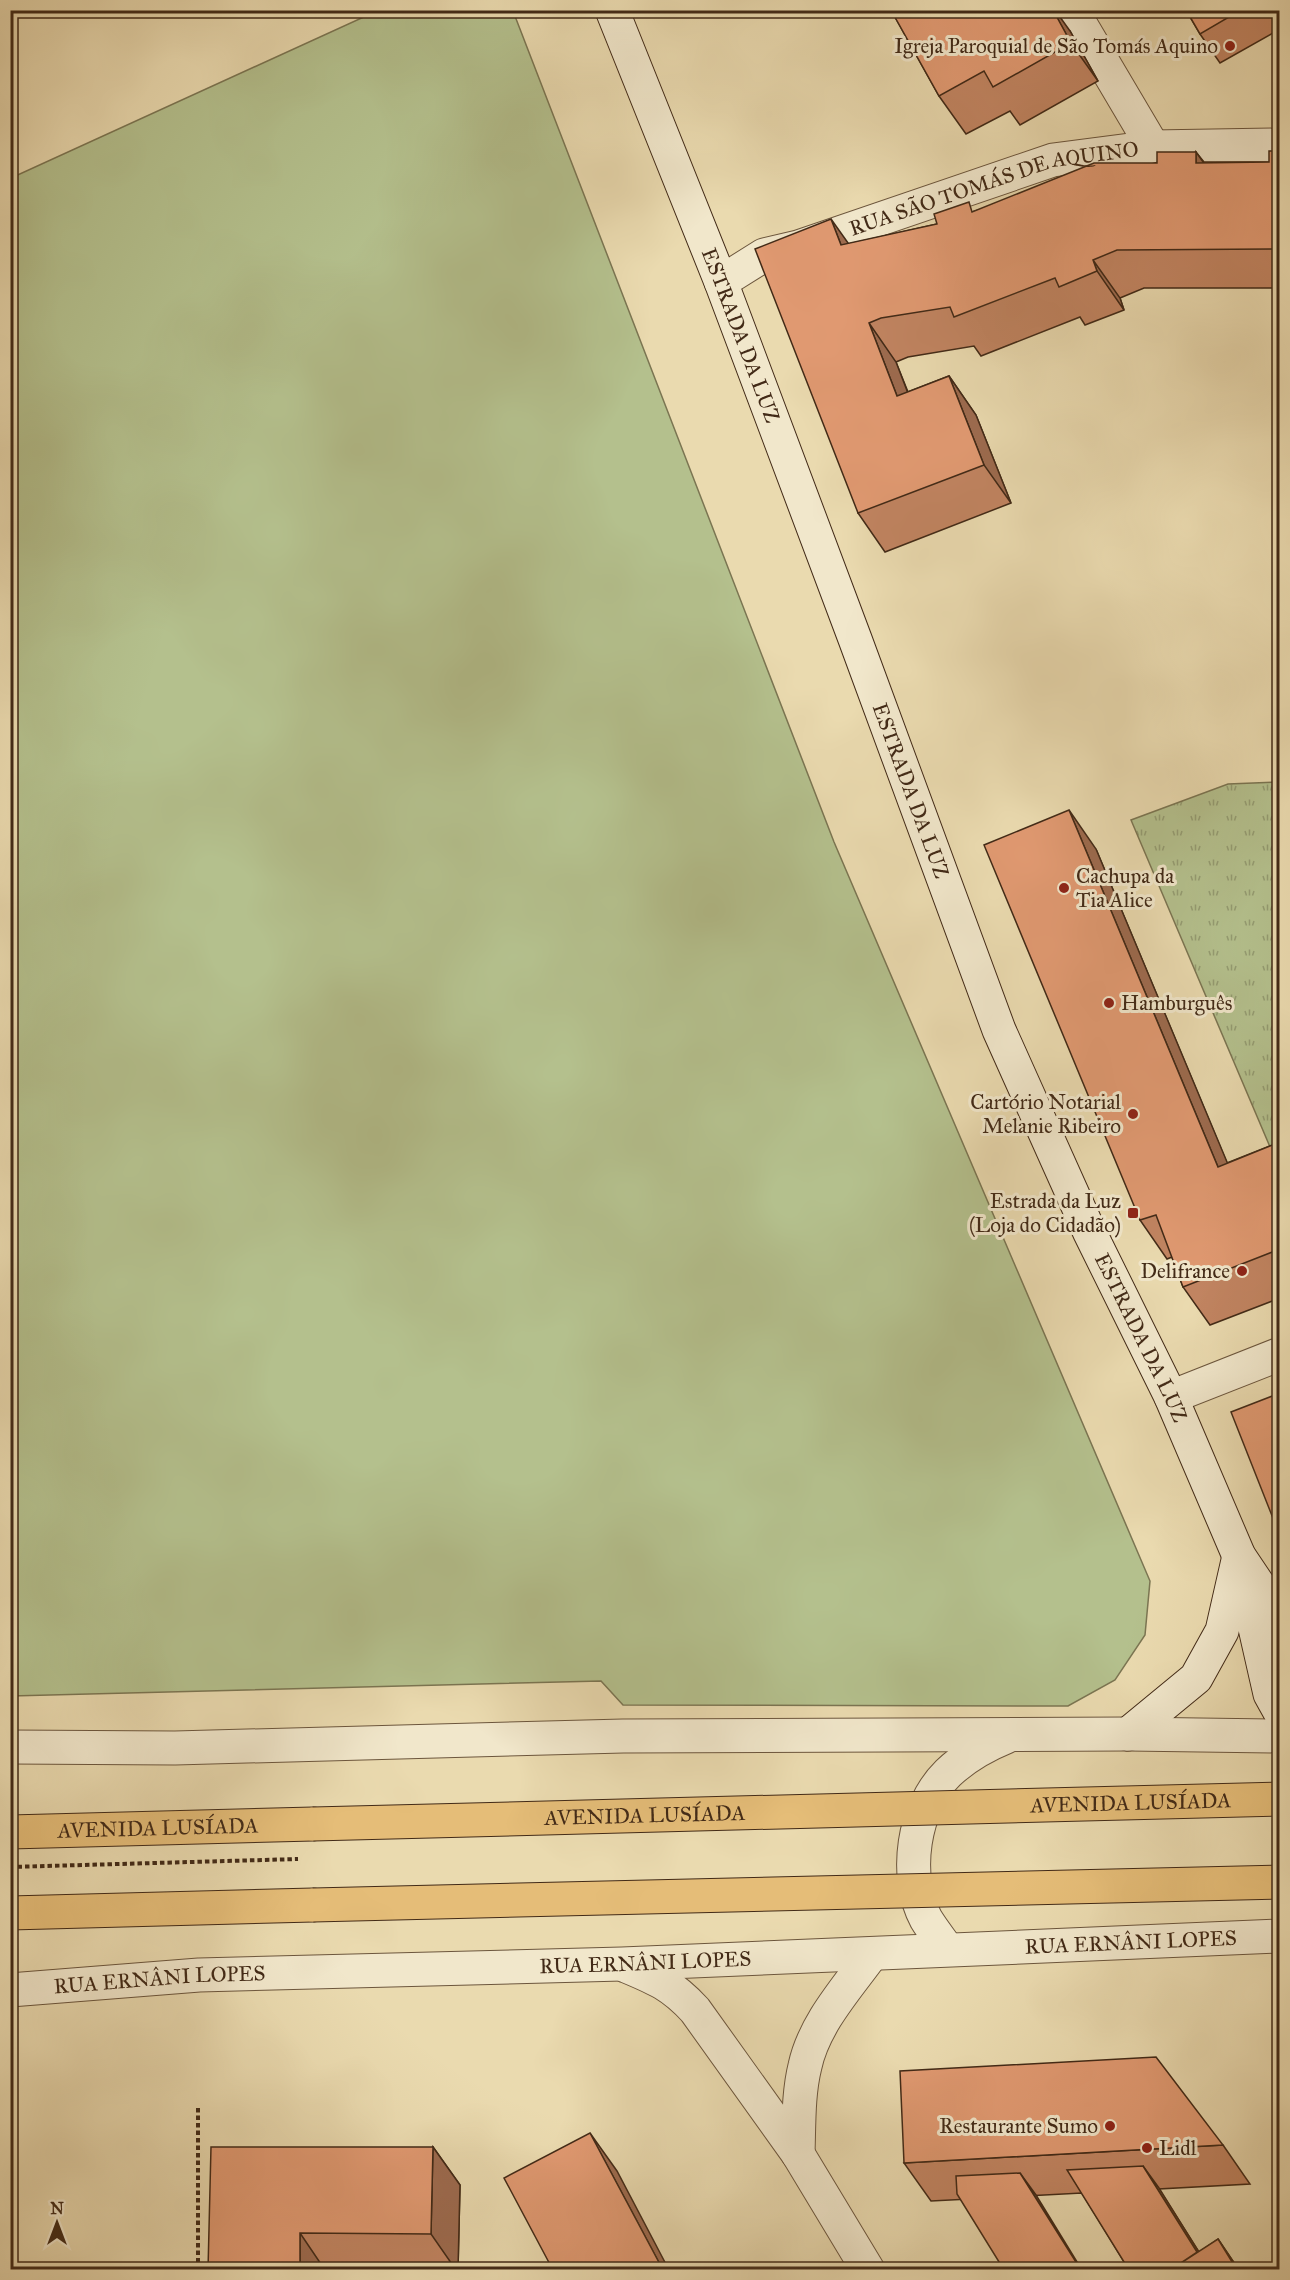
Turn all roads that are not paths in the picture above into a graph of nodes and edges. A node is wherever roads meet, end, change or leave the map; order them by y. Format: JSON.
{"nodes":[{"id":1,"x":612,"y":10,"type":"edge"},
{"id":2,"x":1072,"y":10,"type":"edge"},
{"id":3,"x":1280,"y":145,"type":"edge"},
{"id":4,"x":1153,"y":147,"type":"junction"},
{"id":5,"x":721,"y":282,"type":"junction"},
{"id":6,"x":1280,"y":1353,"type":"edge"},
{"id":7,"x":1171,"y":1397,"type":"junction"},
{"id":8,"x":1239,"y":1556,"type":"junction"},
{"id":9,"x":1280,"y":1617,"type":"edge"},
{"id":10,"x":1280,"y":1712,"type":"edge"},
{"id":11,"x":1128,"y":1734,"type":"junction"},
{"id":12,"x":1011,"y":1735,"type":"junction"},
{"id":13,"x":1280,"y":1736,"type":"edge"},
{"id":14,"x":10,"y":1747,"type":"edge"},
{"id":15,"x":1280,"y":1799,"type":"edge"},
{"id":16,"x":10,"y":1821,"type":"edge"},
{"id":17,"x":83,"y":1830,"type":"junction"},
{"id":18,"x":10,"y":1832,"type":"edge"},
{"id":19,"x":1280,"y":1882,"type":"edge"},
{"id":20,"x":75,"y":1910,"type":"junction"},
{"id":21,"x":10,"y":1913,"type":"edge"},
{"id":22,"x":10,"y":1927,"type":"edge"},
{"id":23,"x":1280,"y":1936,"type":"edge"},
{"id":24,"x":947,"y":1949,"type":"junction"},
{"id":25,"x":871,"y":1955,"type":"junction"},
{"id":26,"x":622,"y":1964,"type":"junction"},
{"id":27,"x":10,"y":1990,"type":"edge"},
{"id":28,"x":798,"y":2154,"type":"junction"},
{"id":29,"x":868,"y":2270,"type":"edge"}],
"edges":[{"from":1,"to":5,"type":"street","name":"ESTRADA DA LUZ"},
{"from":2,"to":4,"type":"street"},
{"from":3,"to":4,"type":"street","name":"RUA SÃO TOMÁS DE AQUINO"},
{"from":4,"to":5,"type":"street","name":"RUA SÃO TOMÁS DE AQUINO"},
{"from":5,"to":7,"type":"street","name":"ESTRADA DA LUZ"},
{"from":6,"to":7,"type":"street"},
{"from":7,"to":8,"type":"street","name":"ESTRADA DA LUZ"},
{"from":8,"to":9,"type":"street","name":"ESTRADA DA LUZ"},
{"from":8,"to":10,"type":"street","name":"ESTRADA DA LUZ"},
{"from":8,"to":11,"type":"street"},
{"from":11,"to":12,"type":"street"},
{"from":11,"to":13,"type":"street"},
{"from":12,"to":14,"type":"street"},
{"from":12,"to":24,"type":"street"},
{"from":15,"to":17,"type":"main road","name":"AVENIDA LUSÍADA","bridge":true},
{"from":16,"to":17,"type":"main road"},
{"from":17,"to":18,"type":"main road","name":"AVENIDA LUSÍADA"},
{"from":19,"to":20,"type":"main road","bridge":true},
{"from":20,"to":21,"type":"main road"},
{"from":20,"to":22,"type":"main road"},
{"from":23,"to":24,"type":"street","name":"RUA ERNÂNI LOPES"},
{"from":24,"to":25,"type":"street","name":"RUA ERNÂNI LOPES"},
{"from":25,"to":26,"type":"street","name":"RUA ERNÂNI LOPES"},
{"from":25,"to":28,"type":"street"},
{"from":26,"to":27,"type":"street","name":"RUA ERNÂNI LOPES"},
{"from":26,"to":28,"type":"street"},
{"from":28,"to":29,"type":"street"}]}
